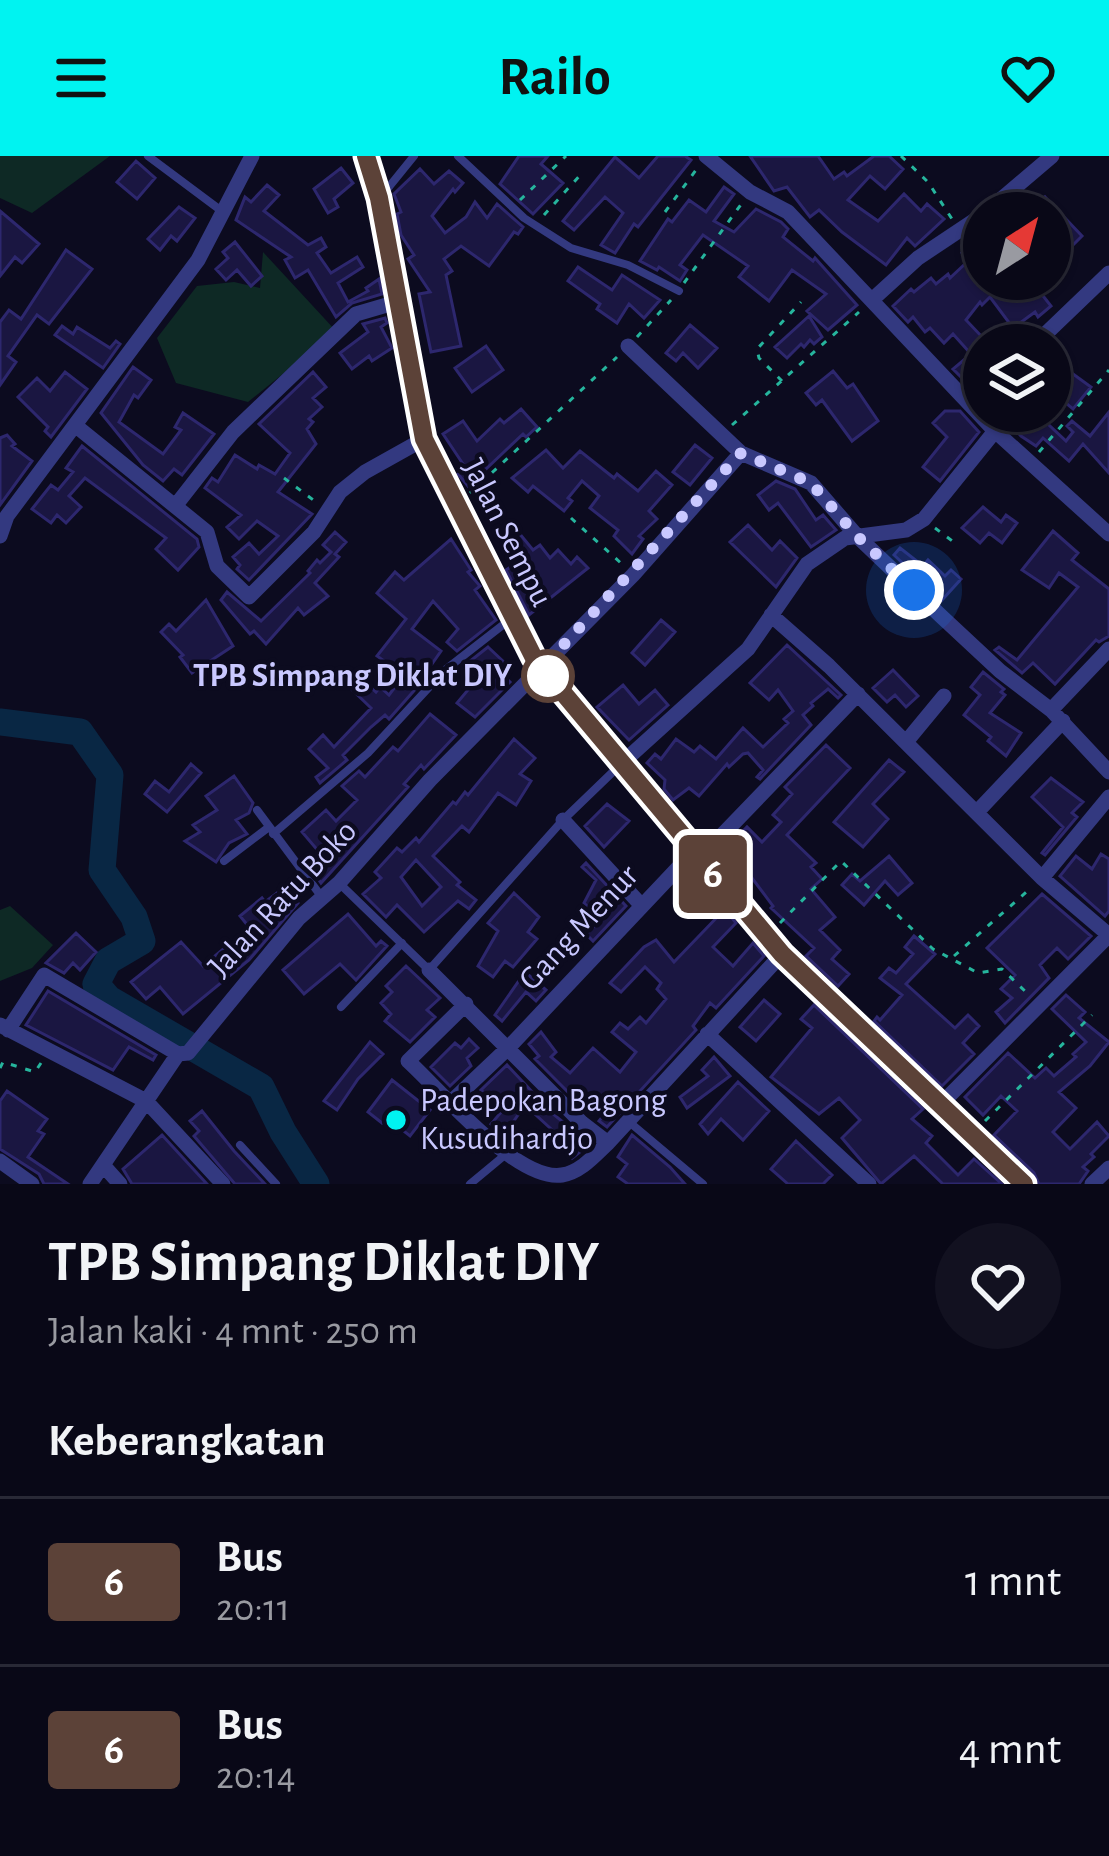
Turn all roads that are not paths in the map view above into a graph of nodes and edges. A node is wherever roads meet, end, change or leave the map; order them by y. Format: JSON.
{"nodes":[{"id":1,"x":148,"y":156,"type":"edge"},
{"id":2,"x":252,"y":156,"type":"edge"},
{"id":3,"x":366,"y":156,"type":"edge"},
{"id":4,"x":414,"y":156,"type":"edge"},
{"id":5,"x":458,"y":156,"type":"edge"},
{"id":6,"x":706,"y":156,"type":"edge"},
{"id":7,"x":1052,"y":156,"type":"edge"},
{"id":8,"x":1010,"y":192,"type":"edge"},
{"id":9,"x":379,"y":198,"type":"junction"},
{"id":10,"x":223,"y":212,"type":"junction"},
{"id":11,"x":963,"y":227,"type":"edge"},
{"id":12,"x":1109,"y":273,"type":"edge"},
{"id":13,"x":679,"y":291,"type":"road end"},
{"id":14,"x":874,"y":298,"type":"junction"},
{"id":15,"x":397,"y":302,"type":"junction"},
{"id":16,"x":1056,"y":324,"type":"edge"},
{"id":17,"x":628,"y":346,"type":"road end"},
{"id":18,"x":963,"y":382,"type":"edge"},
{"id":19,"x":76,"y":426,"type":"junction"},
{"id":20,"x":994,"y":432,"type":"edge"},
{"id":21,"x":996,"y":432,"type":"edge"},
{"id":22,"x":424,"y":439,"type":"junction"},
{"id":23,"x":741,"y":453,"type":"junction"},
{"id":24,"x":176,"y":505,"type":"junction"},
{"id":25,"x":3,"y":514,"type":"edge"},
{"id":26,"x":1109,"y":533,"type":"edge"},
{"id":27,"x":0,"y":536,"type":"edge"},
{"id":28,"x":857,"y":536,"type":"junction"},
{"id":29,"x":771,"y":615,"type":"junction"},
{"id":30,"x":512,"y":618,"type":"junction"},
{"id":31,"x":1109,"y":649,"type":"edge"},
{"id":32,"x":542,"y":668,"type":"junction"},
{"id":33,"x":858,"y":694,"type":"junction"},
{"id":34,"x":944,"y":696,"type":"dead end"},
{"id":35,"x":1057,"y":715,"type":"junction"},
{"id":36,"x":906,"y":742,"type":"junction"},
{"id":37,"x":622,"y":764,"type":"junction"},
{"id":38,"x":1109,"y":772,"type":"edge"},
{"id":39,"x":1109,"y":797,"type":"edge"},
{"id":40,"x":257,"y":810,"type":"dead end"},
{"id":41,"x":976,"y":812,"type":"junction"},
{"id":42,"x":563,"y":820,"type":"junction"},
{"id":43,"x":271,"y":830,"type":"junction"},
{"id":44,"x":697,"y":854,"type":"junction"},
{"id":45,"x":224,"y":861,"type":"dead end"},
{"id":46,"x":1042,"y":878,"type":"junction"},
{"id":47,"x":339,"y":883,"type":"junction"},
{"id":48,"x":321,"y":896,"type":"junction"},
{"id":49,"x":642,"y":906,"type":"junction"},
{"id":50,"x":1109,"y":935,"type":"edge"},
{"id":51,"x":402,"y":943,"type":"junction"},
{"id":52,"x":774,"y":946,"type":"junction"},
{"id":53,"x":430,"y":970,"type":"junction"},
{"id":54,"x":466,"y":1004,"type":"junction"},
{"id":55,"x":341,"y":1006,"type":"dead end"},
{"id":56,"x":4,"y":1028,"type":"edge"},
{"id":57,"x":706,"y":1034,"type":"junction"},
{"id":58,"x":508,"y":1047,"type":"junction"},
{"id":59,"x":187,"y":1049,"type":"junction"},
{"id":60,"x":146,"y":1101,"type":"junction"},
{"id":61,"x":452,"y":1101,"type":"junction"},
{"id":62,"x":940,"y":1105,"type":"junction"},
{"id":63,"x":628,"y":1121,"type":"junction"},
{"id":64,"x":608,"y":1143,"type":"junction"},
{"id":65,"x":240,"y":1145,"type":"dead end"},
{"id":66,"x":505,"y":1155,"type":"junction"},
{"id":67,"x":0,"y":1161,"type":"edge"},
{"id":68,"x":103,"y":1165,"type":"junction"},
{"id":69,"x":1109,"y":1168,"type":"edge"},
{"id":70,"x":561,"y":1180,"type":"edge"},
{"id":71,"x":32,"y":1184,"type":"edge"},
{"id":72,"x":90,"y":1184,"type":"edge"},
{"id":73,"x":120,"y":1184,"type":"edge"},
{"id":74,"x":223,"y":1184,"type":"edge"},
{"id":75,"x":276,"y":1184,"type":"edge"},
{"id":76,"x":470,"y":1184,"type":"edge"},
{"id":77,"x":703,"y":1184,"type":"edge"},
{"id":78,"x":869,"y":1184,"type":"edge"},
{"id":79,"x":1024,"y":1184,"type":"edge"},
{"id":80,"x":1092,"y":1184,"type":"edge"}],
"edges":[{"from":1,"to":10,"type":"lane"},
{"from":2,"to":10,"type":"street"},
{"from":3,"to":9,"type":"main road","name":"Jalan Sempu"},
{"from":4,"to":9,"type":"lane"},
{"from":5,"to":13,"type":"lane"},
{"from":6,"to":14,"type":"street"},
{"from":7,"to":8,"type":"street"},
{"from":9,"to":15,"type":"main road","name":"Jalan Sempu"},
{"from":10,"to":19,"type":"street"},
{"from":11,"to":14,"type":"street"},
{"from":12,"to":16,"type":"street"},
{"from":14,"to":18,"type":"street"},
{"from":15,"to":22,"type":"main road","name":"Jalan Sempu"},
{"from":15,"to":24,"type":"street"},
{"from":17,"to":23,"type":"street"},
{"from":19,"to":24,"type":"street"},
{"from":19,"to":25,"type":"street"},
{"from":20,"to":28,"type":"street"},
{"from":21,"to":26,"type":"street"},
{"from":22,"to":24,"type":"street"},
{"from":22,"to":30,"type":"main road","name":"Jalan Sempu"},
{"from":23,"to":28,"type":"street"},
{"from":23,"to":32,"type":"street","name":"Jalan Ratu Boko"},
{"from":25,"to":27,"type":"street"},
{"from":28,"to":29,"type":"street"},
{"from":28,"to":35,"type":"street"},
{"from":29,"to":33,"type":"street"},
{"from":29,"to":37,"type":"street"},
{"from":30,"to":32,"type":"main road","name":"Jalan Sempu"},
{"from":30,"to":43,"type":"lane"},
{"from":31,"to":35,"type":"street"},
{"from":32,"to":37,"type":"main road","name":"Jalan Sempu"},
{"from":32,"to":47,"type":"street","name":"Jalan Ratu Boko"},
{"from":33,"to":36,"type":"street"},
{"from":33,"to":44,"type":"street","name":"Gang Menur"},
{"from":34,"to":36,"type":"street"},
{"from":35,"to":38,"type":"street"},
{"from":35,"to":41,"type":"street"},
{"from":36,"to":41,"type":"street"},
{"from":37,"to":42,"type":"lane"},
{"from":37,"to":44,"type":"main road","name":"Jalan Sempu"},
{"from":39,"to":46,"type":"street"},
{"from":40,"to":43,"type":"lane"},
{"from":41,"to":46,"type":"street"},
{"from":42,"to":49,"type":"street"},
{"from":42,"to":53,"type":"lane"},
{"from":43,"to":45,"type":"lane"},
{"from":43,"to":48,"type":"lane"},
{"from":44,"to":49,"type":"street","name":"Gang Menur"},
{"from":44,"to":52,"type":"main road","name":"Jalan Sempu"},
{"from":46,"to":50,"type":"street"},
{"from":47,"to":48,"type":"street","name":"Jalan Ratu Boko"},
{"from":47,"to":51,"type":"lane"},
{"from":48,"to":59,"type":"street","name":"Jalan Ratu Boko"},
{"from":49,"to":58,"type":"street","name":"Gang Menur"},
{"from":50,"to":62,"type":"street"},
{"from":51,"to":53,"type":"lane"},
{"from":51,"to":55,"type":"lane"},
{"from":52,"to":57,"type":"street"},
{"from":52,"to":62,"type":"main road","name":"Jalan Sempu"},
{"from":53,"to":54,"type":"street"},
{"from":54,"to":58,"type":"street"},
{"from":54,"to":61,"type":"street"},
{"from":56,"to":59,"type":"street"},
{"from":56,"to":60,"type":"street"},
{"from":57,"to":63,"type":"street"},
{"from":57,"to":78,"type":"street"},
{"from":58,"to":61,"type":"street","name":"Gang Menur"},
{"from":58,"to":64,"type":"street"},
{"from":59,"to":60,"type":"street","name":"Jalan Ratu Boko"},
{"from":60,"to":68,"type":"street","name":"Jalan Ratu Boko"},
{"from":60,"to":74,"type":"street"},
{"from":61,"to":66,"type":"street"},
{"from":62,"to":79,"type":"main road","name":"Jalan Sempu"},
{"from":63,"to":64,"type":"street"},
{"from":63,"to":77,"type":"lane"},
{"from":64,"to":70,"type":"street"},
{"from":65,"to":75,"type":"lane"},
{"from":66,"to":70,"type":"street"},
{"from":66,"to":76,"type":"lane"},
{"from":67,"to":71,"type":"street"},
{"from":68,"to":72,"type":"street","name":"Jalan Ratu Boko"},
{"from":68,"to":73,"type":"street"},
{"from":69,"to":80,"type":"street"}]}
